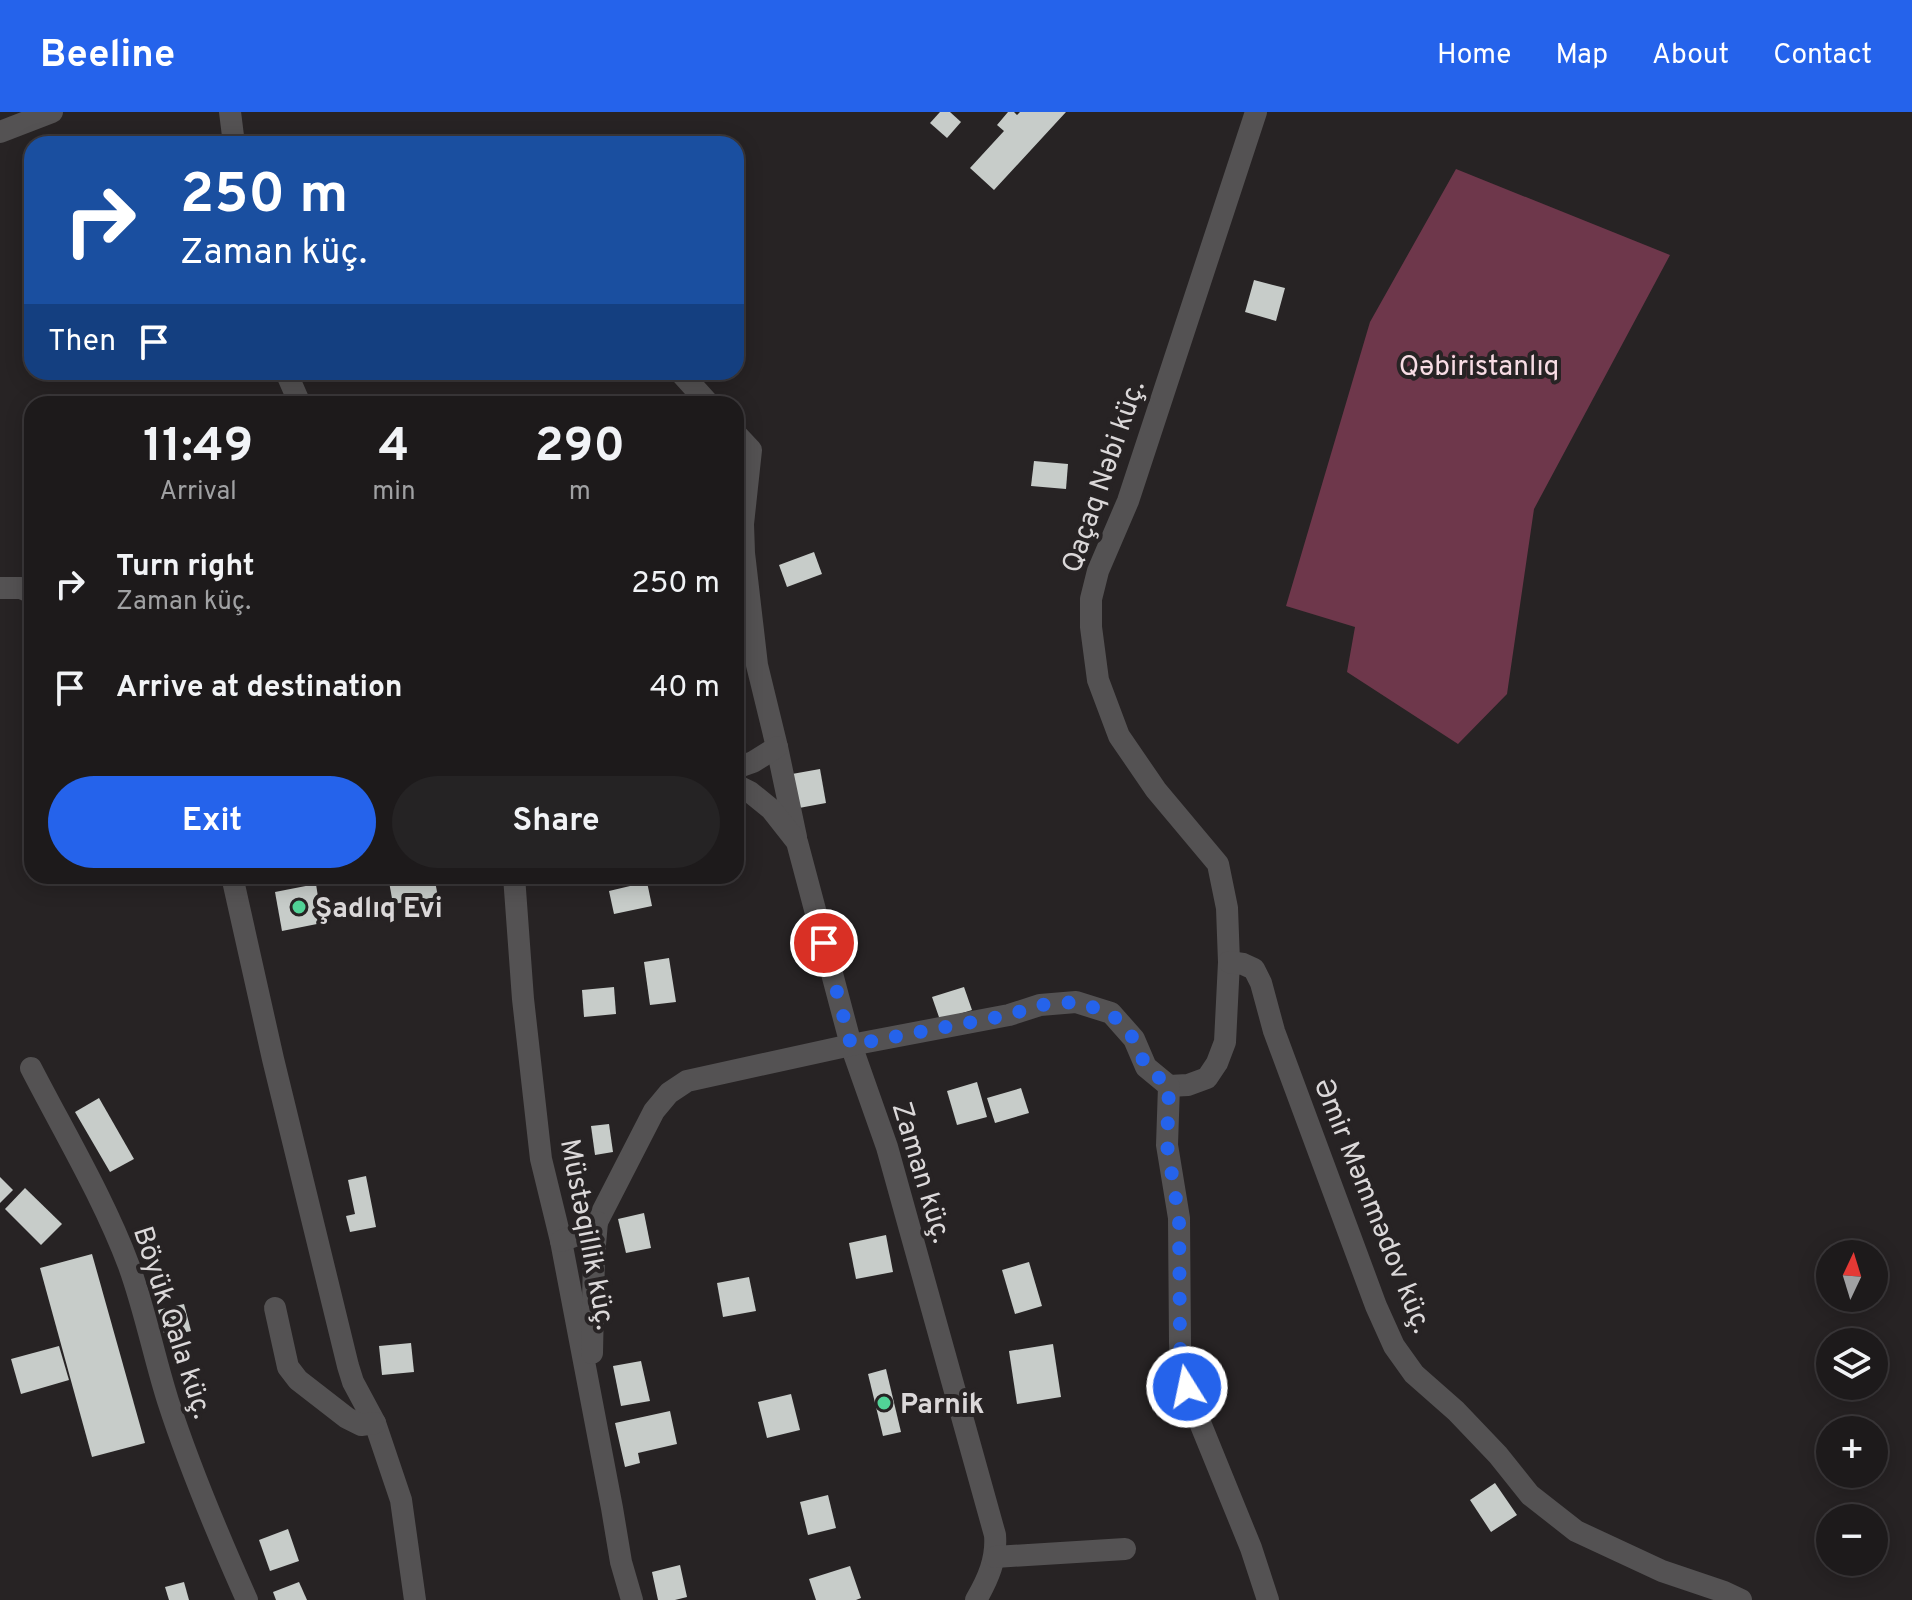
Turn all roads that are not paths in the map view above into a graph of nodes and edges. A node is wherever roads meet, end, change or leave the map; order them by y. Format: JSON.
{"nodes":[{"id":1,"x":52,"y":112,"type":"edge"},
{"id":2,"x":230,"y":112,"type":"edge"},
{"id":3,"x":1256,"y":112,"type":"edge"},
{"id":4,"x":0,"y":132,"type":"edge"},
{"id":5,"x":233,"y":136,"type":"edge"},
{"id":6,"x":687,"y":380,"type":"edge"},
{"id":7,"x":702,"y":396,"type":"edge"},
{"id":8,"x":744,"y":443,"type":"edge"},
{"id":9,"x":744,"y":515,"type":"edge"},
{"id":10,"x":744,"y":553,"type":"edge"},
{"id":11,"x":0,"y":588,"type":"edge"},
{"id":12,"x":24,"y":589,"type":"edge"},
{"id":13,"x":777,"y":747,"type":"junction"},
{"id":14,"x":744,"y":765,"type":"edge"},
{"id":15,"x":744,"y":789,"type":"edge"},
{"id":16,"x":797,"y":842,"type":"junction"},
{"id":17,"x":234,"y":884,"type":"edge"},
{"id":18,"x":515,"y":884,"type":"edge"},
{"id":19,"x":1229,"y":962,"type":"junction"},
{"id":20,"x":851,"y":1045,"type":"junction"},
{"id":21,"x":31,"y":1068,"type":"dead end"},
{"id":22,"x":1169,"y":1086,"type":"junction"},
{"id":23,"x":597,"y":1222,"type":"junction"},
{"id":24,"x":561,"y":1241,"type":"junction"},
{"id":25,"x":275,"y":1308,"type":"dead end"},
{"id":26,"x":586,"y":1369,"type":"junction"},
{"id":27,"x":375,"y":1423,"type":"junction"},
{"id":28,"x":1125,"y":1549,"type":"dead end"},
{"id":29,"x":995,"y":1557,"type":"junction"},
{"id":30,"x":247,"y":1600,"type":"edge"},
{"id":31,"x":415,"y":1600,"type":"edge"},
{"id":32,"x":632,"y":1600,"type":"edge"},
{"id":33,"x":976,"y":1600,"type":"edge"},
{"id":34,"x":1268,"y":1600,"type":"edge"},
{"id":35,"x":1741,"y":1600,"type":"edge"}],
"edges":[{"from":1,"to":4,"type":"street"},
{"from":2,"to":5,"type":"street"},
{"from":3,"to":19,"type":"street","name":"Qaçaq Nəbi küç."},
{"from":6,"to":7,"type":"street"},
{"from":8,"to":9,"type":"street"},
{"from":10,"to":13,"type":"street"},
{"from":11,"to":12,"type":"street"},
{"from":13,"to":14,"type":"street"},
{"from":13,"to":16,"type":"street"},
{"from":15,"to":16,"type":"street","name":"Zaman küç."},
{"from":16,"to":20,"type":"street","name":"Zaman küç."},
{"from":17,"to":27,"type":"street"},
{"from":18,"to":24,"type":"street","name":"Müstəqillik küç."},
{"from":19,"to":22,"type":"street","name":"Qaçaq Nəbi küç."},
{"from":19,"to":35,"type":"street","name":"Əmir Məmmədov küç."},
{"from":20,"to":22,"type":"street"},
{"from":20,"to":23,"type":"street"},
{"from":20,"to":29,"type":"street","name":"Zaman küç."},
{"from":21,"to":30,"type":"street","name":"Böyük Qala küç."},
{"from":22,"to":34,"type":"street"},
{"from":23,"to":24,"type":"street"},
{"from":23,"to":26,"type":"street"},
{"from":24,"to":26,"type":"street","name":"Müstəqillik küç."},
{"from":25,"to":27,"type":"street"},
{"from":26,"to":32,"type":"street","name":"Müstəqillik küç."},
{"from":27,"to":31,"type":"street"},
{"from":28,"to":29,"type":"street"},
{"from":29,"to":33,"type":"street"}]}
